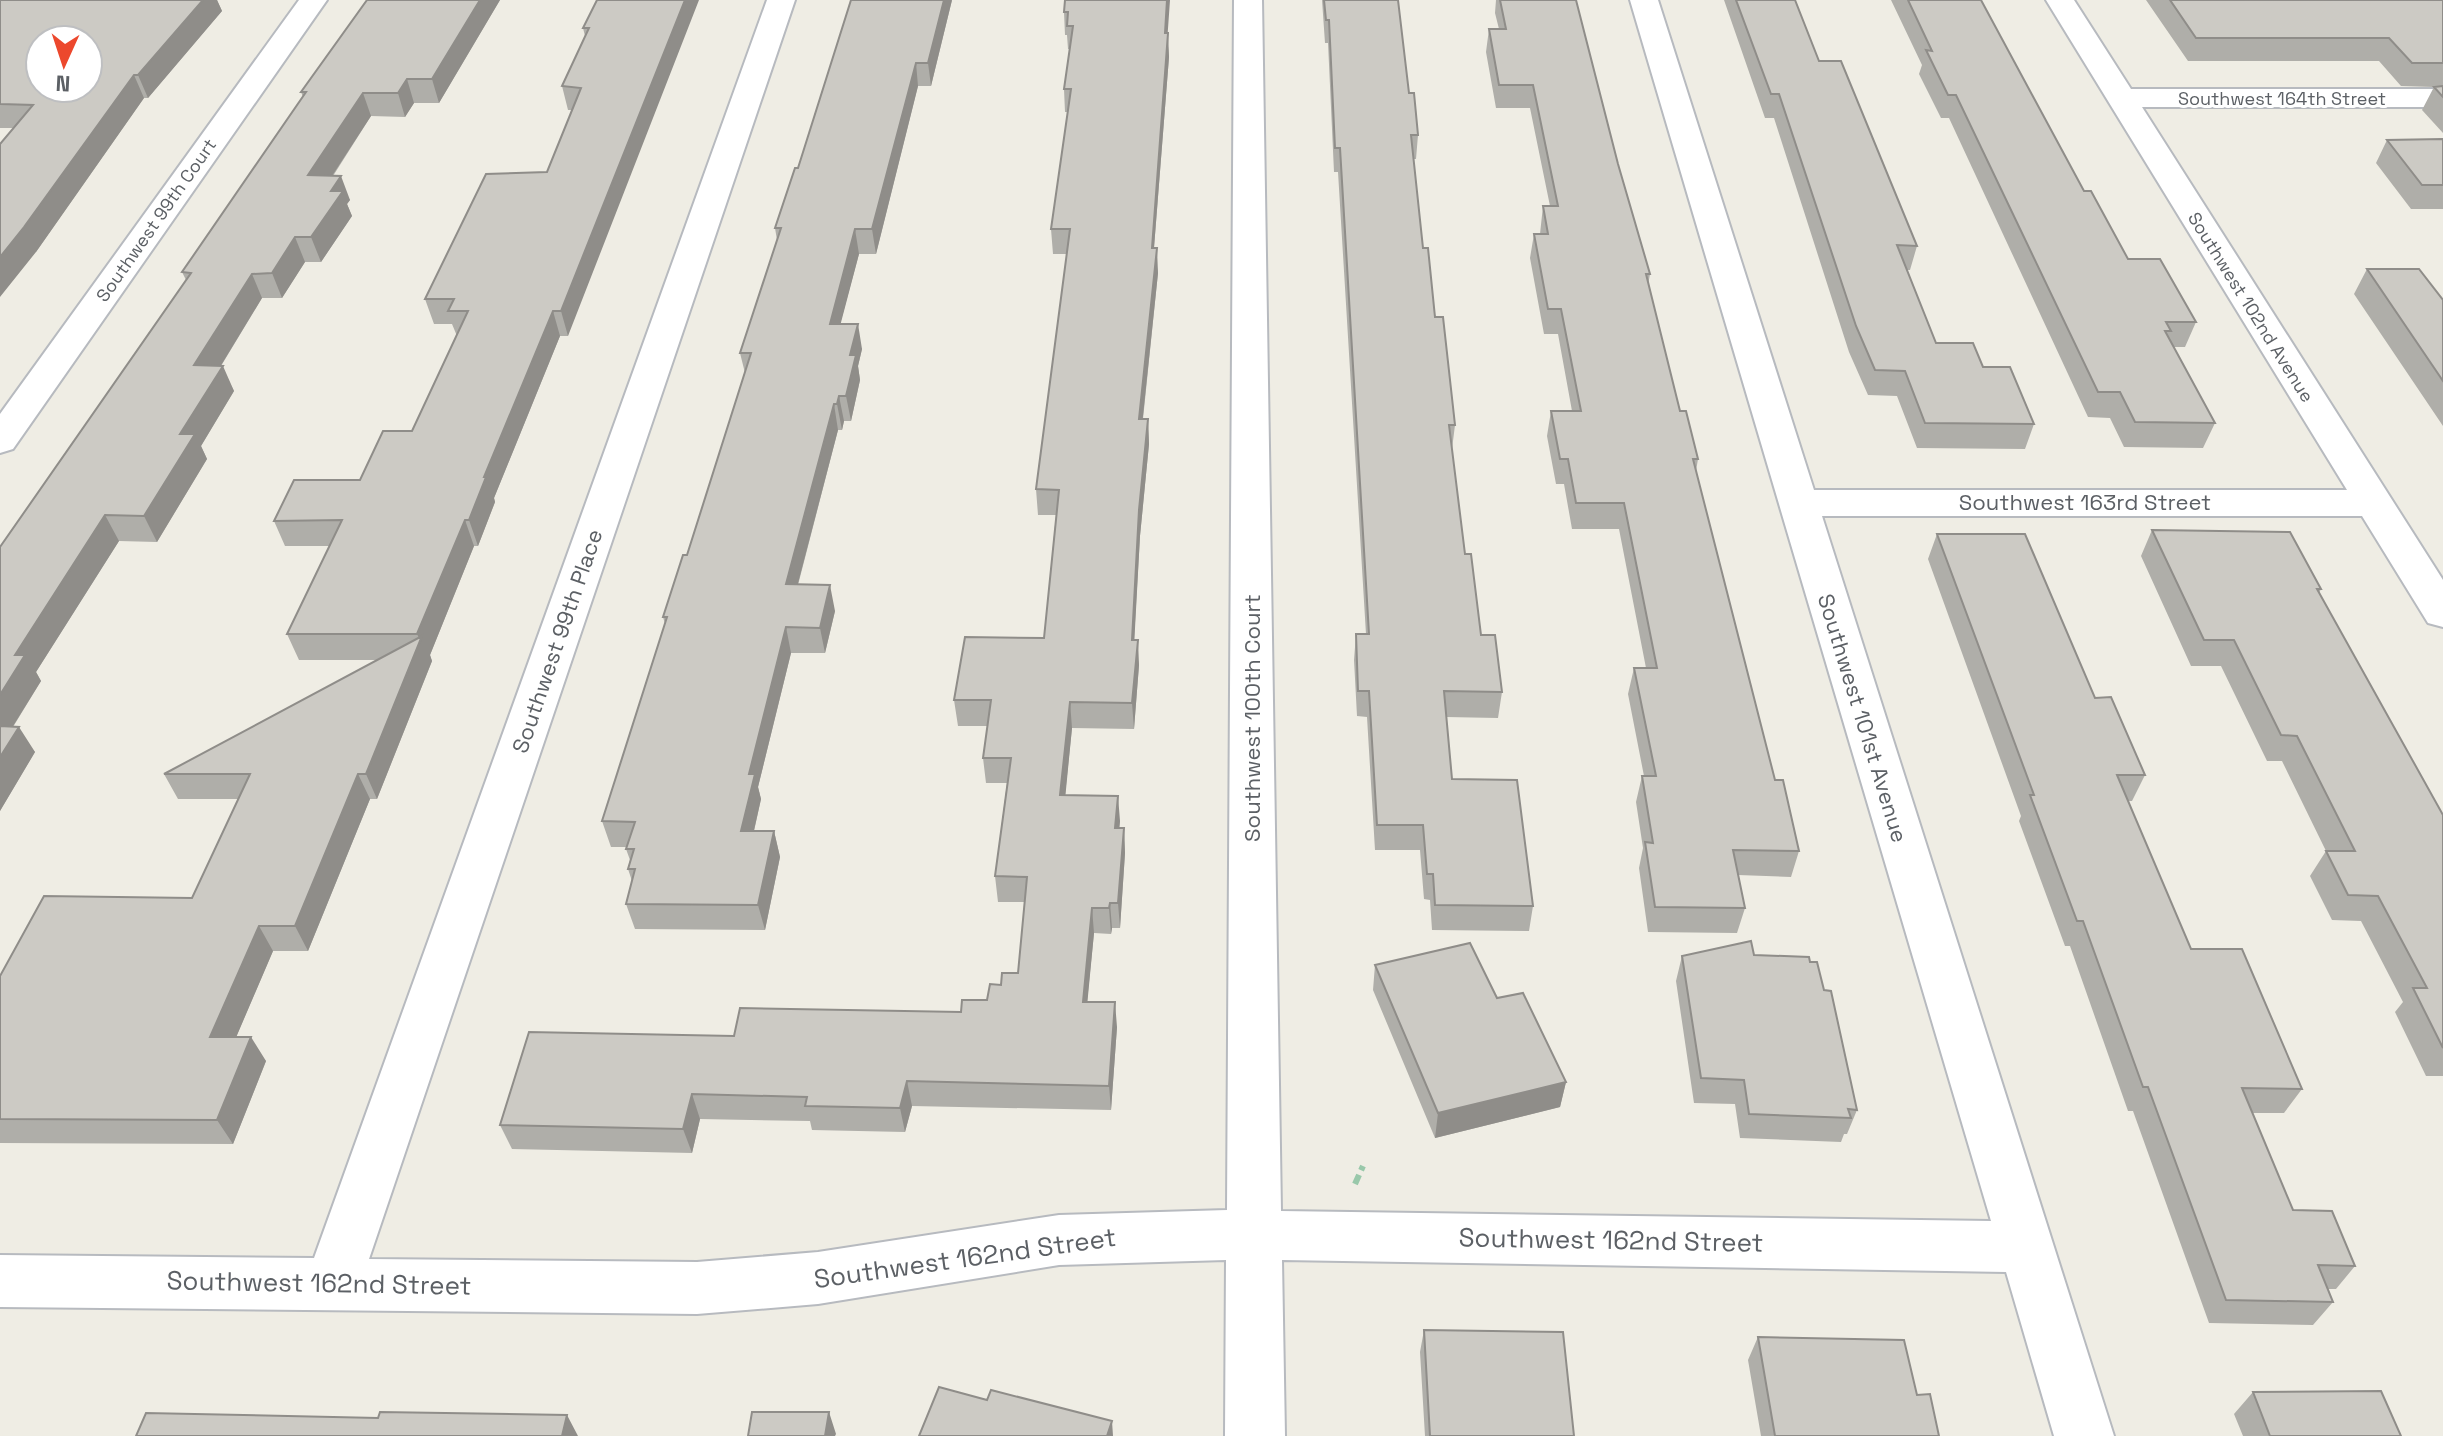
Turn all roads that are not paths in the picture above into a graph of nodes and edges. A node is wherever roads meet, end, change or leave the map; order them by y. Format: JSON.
{"nodes":[{"id":1,"x":313,"y":0,"type":"edge"},
{"id":2,"x":781,"y":0,"type":"edge"},
{"id":3,"x":1248,"y":0,"type":"edge"},
{"id":4,"x":1644,"y":0,"type":"edge"},
{"id":5,"x":2060,"y":0,"type":"edge"},
{"id":6,"x":2121,"y":98,"type":"junction"},
{"id":7,"x":2443,"y":98,"type":"edge"},
{"id":8,"x":0,"y":441,"type":"edge"},
{"id":9,"x":1796,"y":503,"type":"junction"},
{"id":10,"x":2374,"y":503,"type":"junction"},
{"id":11,"x":2443,"y":613,"type":"edge"},
{"id":12,"x":1254,"y":1234,"type":"junction"},
{"id":13,"x":2026,"y":1247,"type":"junction"},
{"id":14,"x":0,"y":1281,"type":"edge"},
{"id":15,"x":333,"y":1283,"type":"junction"},
{"id":16,"x":1255,"y":1436,"type":"edge"},
{"id":17,"x":2084,"y":1436,"type":"edge"}],
"edges":[{"from":1,"to":8,"type":"street","name":"Southwest 99th Court"},
{"from":2,"to":15,"type":"street","name":"Southwest 99th Place"},
{"from":3,"to":12,"type":"street","name":"Southwest 100th Court"},
{"from":4,"to":9,"type":"street","name":"Southwest 101st Avenue"},
{"from":5,"to":6,"type":"street","name":"Southwest 102nd Avenue"},
{"from":6,"to":7,"type":"street","name":"Southwest 164th Street"},
{"from":6,"to":10,"type":"street","name":"Southwest 102nd Avenue"},
{"from":9,"to":10,"type":"street","name":"Southwest 163rd Street"},
{"from":9,"to":13,"type":"street","name":"Southwest 101st Avenue"},
{"from":10,"to":11,"type":"street","name":"Southwest 102nd Avenue"},
{"from":12,"to":13,"type":"street","name":"Southwest 162nd Street"},
{"from":12,"to":15,"type":"street","name":"Southwest 162nd Street"},
{"from":12,"to":16,"type":"street","name":"Southwest 100th Court"},
{"from":13,"to":17,"type":"street","name":"Southwest 101st Avenue"},
{"from":14,"to":15,"type":"street","name":"Southwest 162nd Street"}]}
